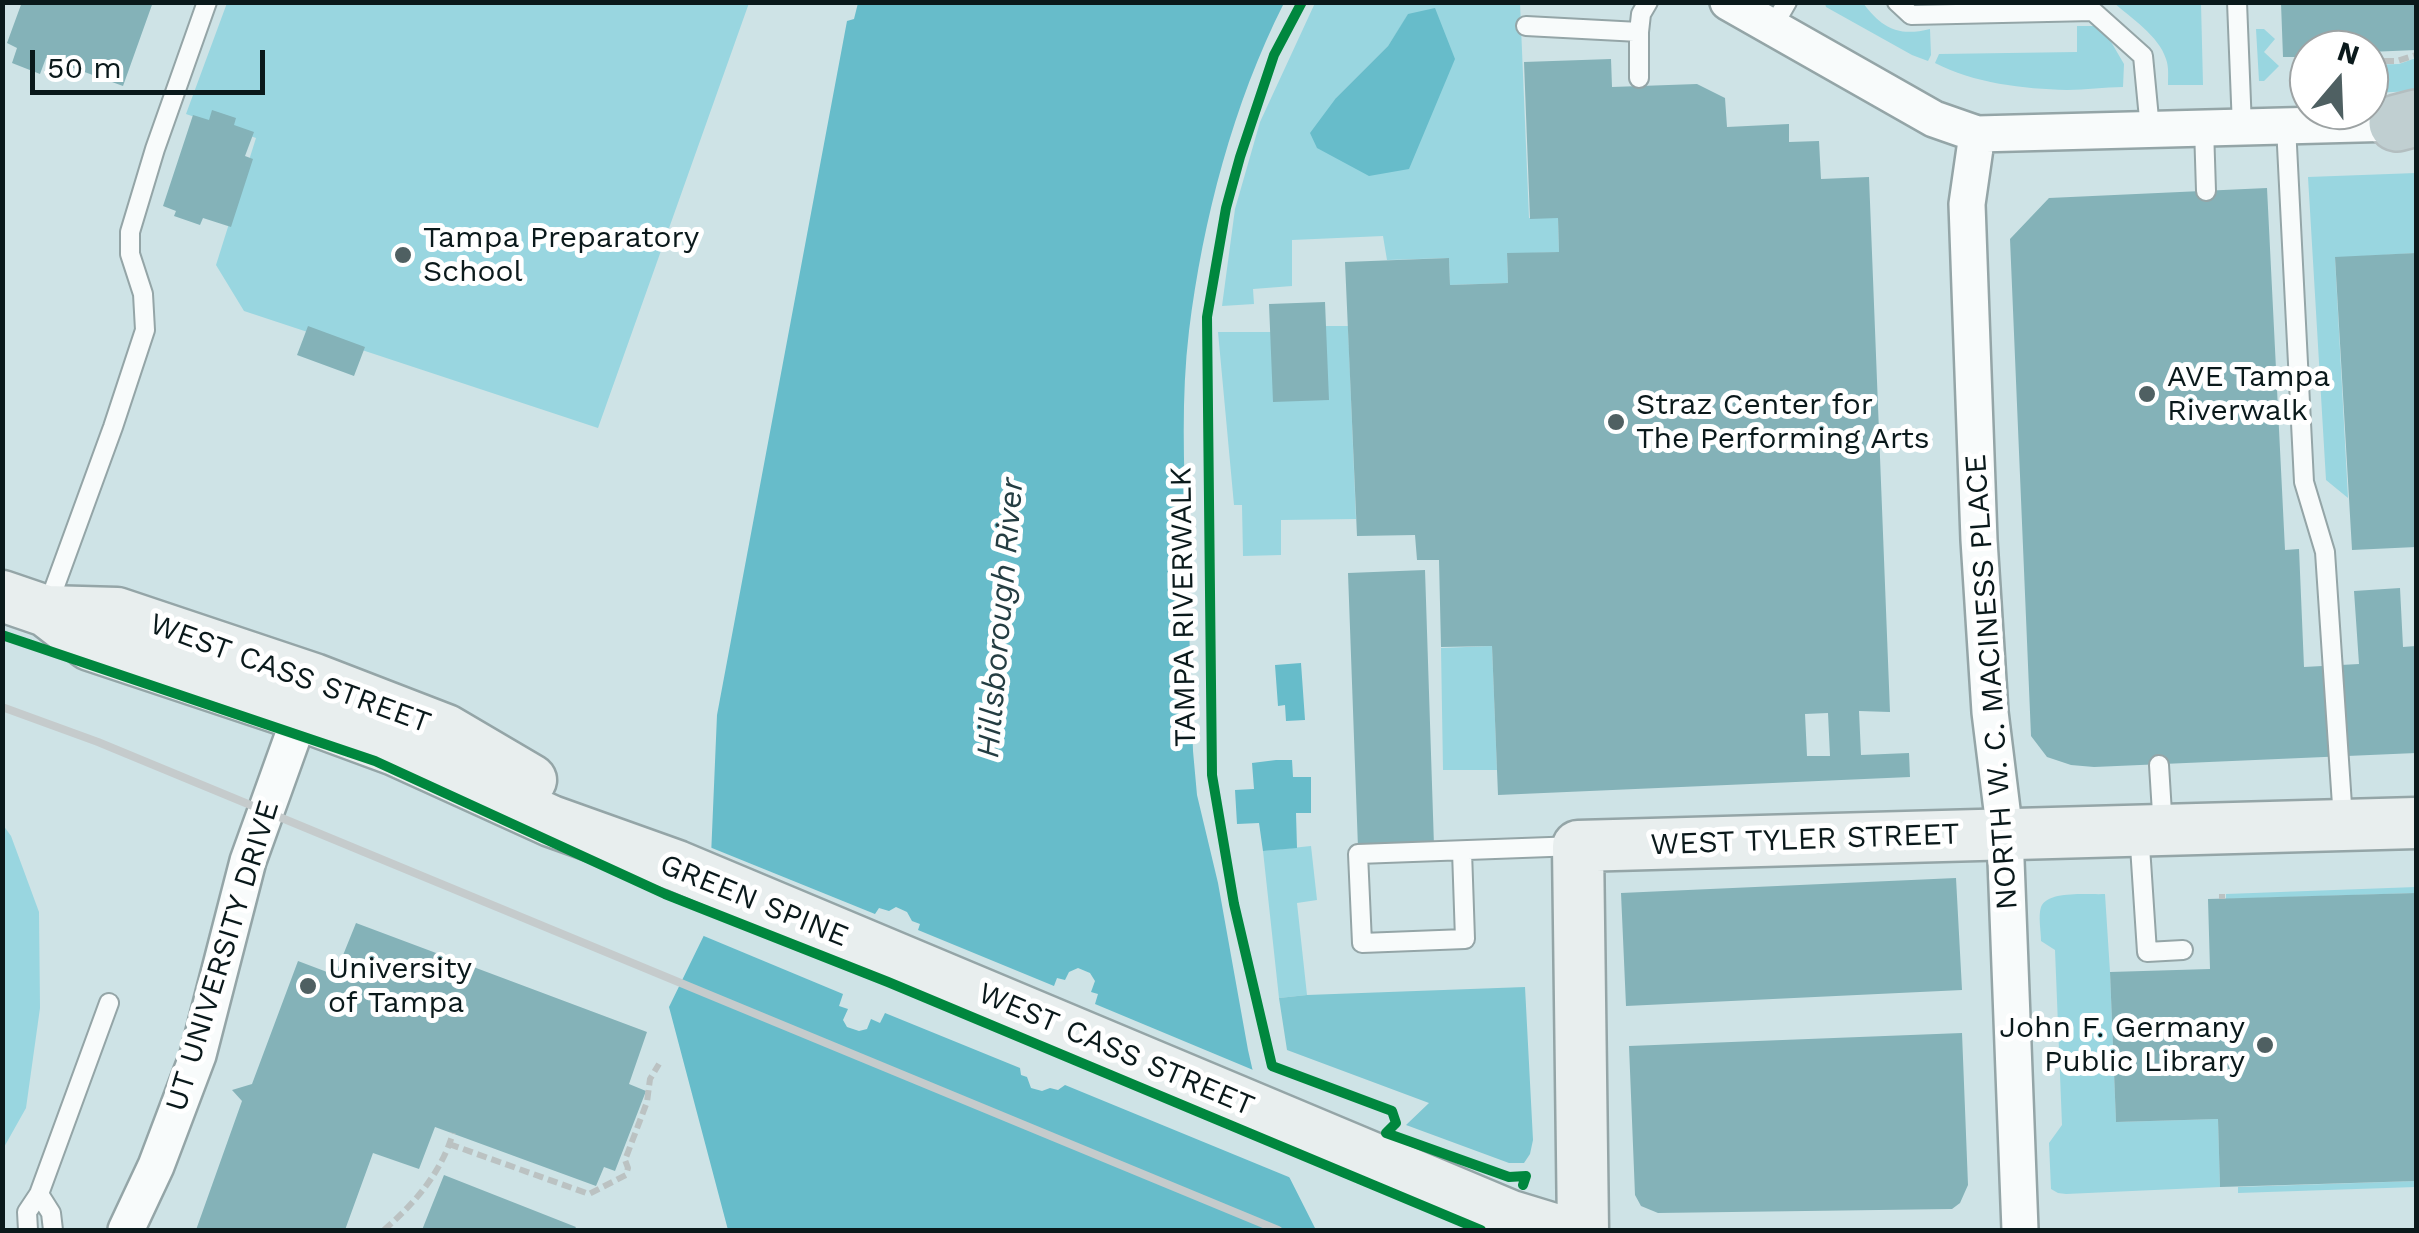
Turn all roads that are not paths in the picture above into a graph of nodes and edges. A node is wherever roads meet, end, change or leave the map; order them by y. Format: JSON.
{"nodes":[{"id":1,"x":207,"y":2,"type":"edge"},
{"id":2,"x":1648,"y":2,"type":"edge"},
{"id":3,"x":1728,"y":2,"type":"edge"},
{"id":4,"x":1897,"y":2,"type":"edge"},
{"id":5,"x":2237,"y":2,"type":"edge"},
{"id":6,"x":2088,"y":7,"type":"edge"},
{"id":7,"x":1780,"y":15,"type":"edge"},
{"id":8,"x":1526,"y":26,"type":"dead end"},
{"id":9,"x":1639,"y":32,"type":"junction"},
{"id":10,"x":1639,"y":78,"type":"dead end"},
{"id":11,"x":2410,"y":123,"type":"edge"},
{"id":12,"x":2286,"y":126,"type":"junction"},
{"id":13,"x":2242,"y":127,"type":"junction"},
{"id":14,"x":2204,"y":128,"type":"junction"},
{"id":15,"x":2150,"y":129,"type":"junction"},
{"id":16,"x":1977,"y":134,"type":"junction"},
{"id":17,"x":2206,"y":192,"type":"dead end"},
{"id":18,"x":24,"y":604,"type":"edge"},
{"id":19,"x":307,"y":697,"type":"junction"},
{"id":20,"x":2159,"y":764,"type":"dead end"},
{"id":21,"x":2416,"y":823,"type":"edge"},
{"id":22,"x":2343,"y":825,"type":"junction"},
{"id":23,"x":2151,"y":830,"type":"junction"},
{"id":24,"x":2005,"y":834,"type":"junction"},
{"id":25,"x":1578,"y":846,"type":"junction"},
{"id":26,"x":1462,"y":851,"type":"junction"},
{"id":27,"x":2183,"y":950,"type":"dead end"},
{"id":28,"x":109,"y":1003,"type":"dead end"},
{"id":29,"x":39,"y":1194,"type":"junction"},
{"id":30,"x":28,"y":1230,"type":"edge"},
{"id":31,"x":53,"y":1230,"type":"edge"},
{"id":32,"x":126,"y":1230,"type":"edge"},
{"id":33,"x":1557,"y":1230,"type":"edge"},
{"id":34,"x":1583,"y":1230,"type":"edge"},
{"id":35,"x":2020,"y":1230,"type":"edge"}],
"edges":[{"from":1,"to":18,"type":"lane"},
{"from":2,"to":9,"type":"lane"},
{"from":3,"to":7,"type":"street"},
{"from":4,"to":6,"type":"lane"},
{"from":5,"to":13,"type":"lane"},
{"from":6,"to":15,"type":"lane"},
{"from":7,"to":16,"type":"street"},
{"from":8,"to":9,"type":"lane"},
{"from":9,"to":10,"type":"lane"},
{"from":11,"to":12,"type":"street"},
{"from":12,"to":13,"type":"street"},
{"from":12,"to":22,"type":"lane"},
{"from":13,"to":14,"type":"street"},
{"from":14,"to":15,"type":"street"},
{"from":14,"to":17,"type":"lane"},
{"from":15,"to":16,"type":"street"},
{"from":16,"to":24,"type":"street","name":"NORTH W. C. MACINESS PLACE"},
{"from":18,"to":19,"type":"street","name":"WEST CASS STREET"},
{"from":19,"to":32,"type":"street","name":"UT UNIVERSITY DRIVE"},
{"from":19,"to":33,"type":"street","name":"WEST CASS STREET"},
{"from":20,"to":23,"type":"lane"},
{"from":21,"to":22,"type":"street","name":"WEST TYLER STREET"},
{"from":22,"to":23,"type":"street","name":"WEST TYLER STREET"},
{"from":23,"to":24,"type":"street","name":"WEST TYLER STREET"},
{"from":23,"to":27,"type":"lane"},
{"from":24,"to":25,"type":"street","name":"WEST TYLER STREET"},
{"from":24,"to":35,"type":"street","name":"NORTH W. C. MACINESS PLACE"},
{"from":25,"to":26,"type":"lane"},
{"from":25,"to":34,"type":"street"},
{"from":26,"to":26,"type":"lane"},
{"from":28,"to":29,"type":"lane"},
{"from":29,"to":30,"type":"lane"},
{"from":29,"to":31,"type":"lane"}]}
